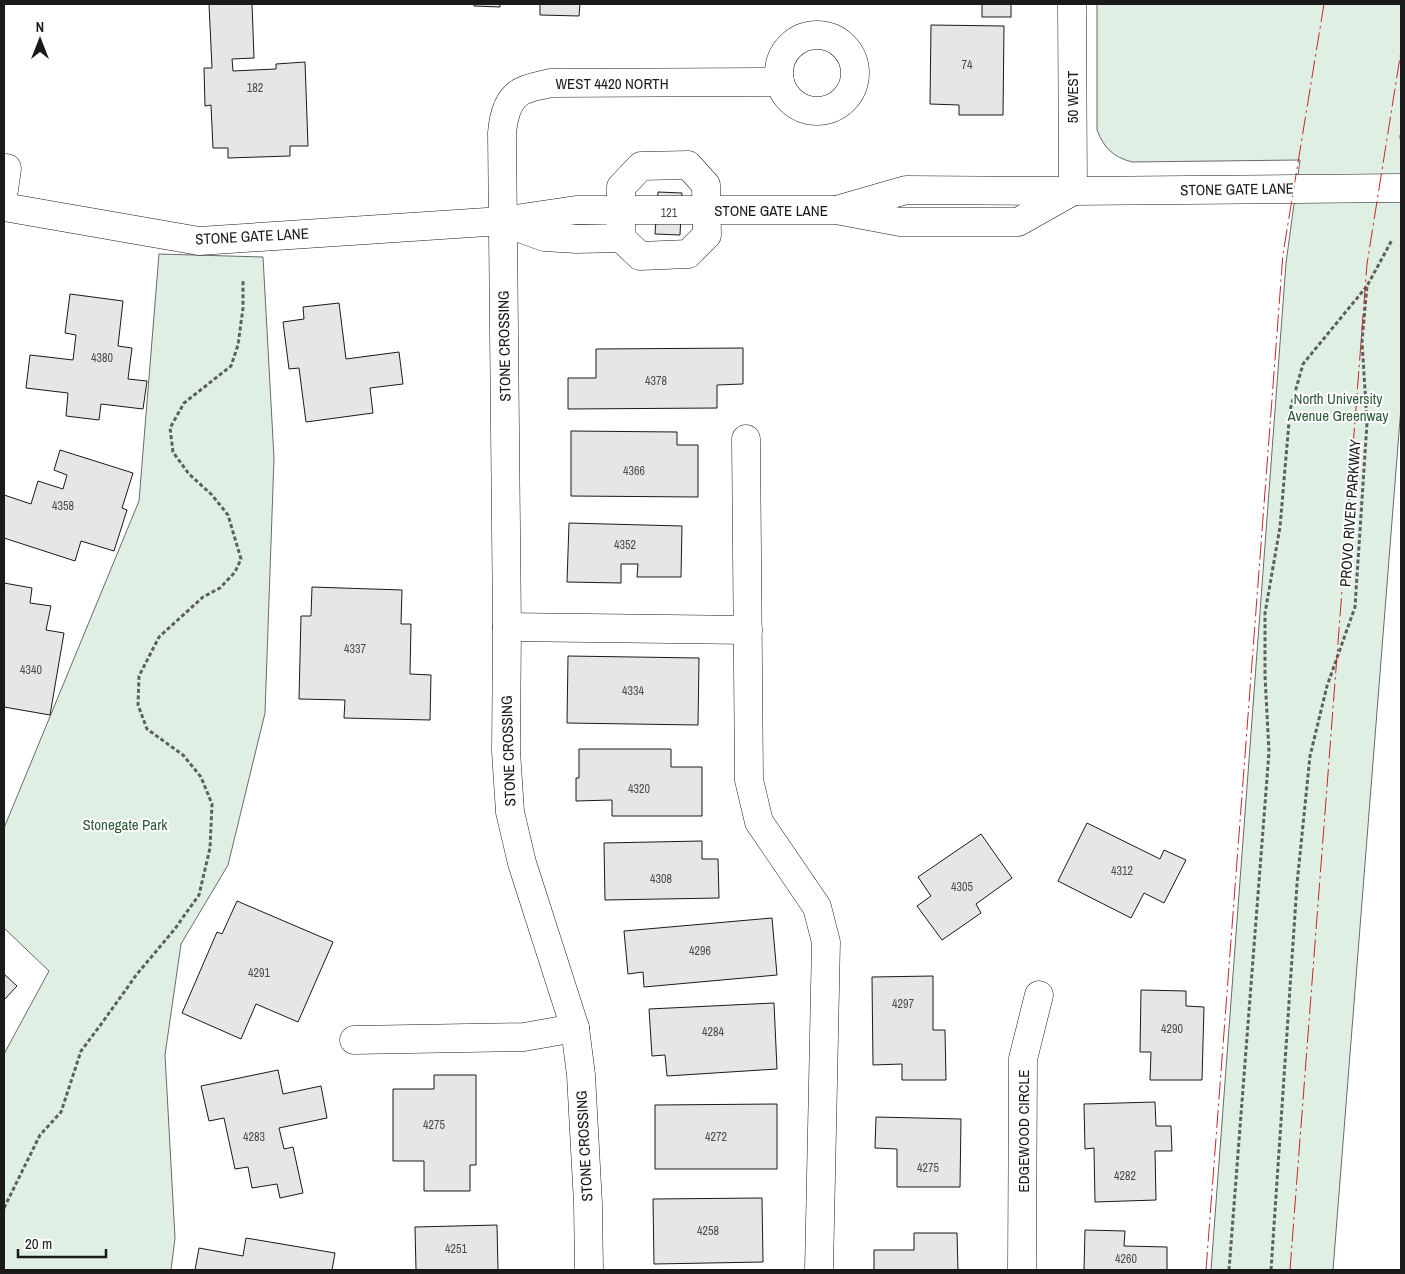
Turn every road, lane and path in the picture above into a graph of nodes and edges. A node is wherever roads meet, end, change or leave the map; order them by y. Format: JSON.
{"nodes":[{"id":1,"x":1072,"y":4,"type":"edge"},
{"id":2,"x":780,"y":82,"type":"dead end"},
{"id":3,"x":1401,"y":135,"type":"edge"},
{"id":4,"x":1401,"y":141,"type":"edge"},
{"id":5,"x":1401,"y":188,"type":"edge"},
{"id":6,"x":1073,"y":191,"type":"junction"},
{"id":7,"x":4,"y":207,"type":"edge"},
{"id":8,"x":706,"y":210,"type":"junction"},
{"id":9,"x":621,"y":211,"type":"junction"},
{"id":10,"x":502,"y":221,"type":"junction"},
{"id":11,"x":621,"y":238,"type":"junction"},
{"id":12,"x":1392,"y":240,"type":"dead end"},
{"id":13,"x":243,"y":280,"type":"dead end"},
{"id":14,"x":1367,"y":286,"type":"junction"},
{"id":15,"x":746,"y":439,"type":"dead end"},
{"id":16,"x":507,"y":627,"type":"junction"},
{"id":17,"x":748,"y":630,"type":"junction"},
{"id":18,"x":1039,"y":995,"type":"dead end"},
{"id":19,"x":575,"y":1028,"type":"junction"},
{"id":20,"x":354,"y":1040,"type":"dead end"},
{"id":21,"x":4,"y":1208,"type":"edge"},
{"id":22,"x":589,"y":1270,"type":"edge"},
{"id":23,"x":819,"y":1270,"type":"edge"},
{"id":24,"x":1022,"y":1270,"type":"edge"},
{"id":25,"x":1229,"y":1270,"type":"edge"},
{"id":26,"x":1270,"y":1270,"type":"edge"}],
"edges":[{"from":1,"to":6,"type":"street","name":"50 WEST"},
{"from":2,"to":10,"type":"street","name":"WEST 4420 NORTH"},
{"from":3,"to":4,"type":"path"},
{"from":5,"to":6,"type":"street","name":"STONE GATE LANE"},
{"from":6,"to":8,"type":"street","name":"STONE GATE LANE"},
{"from":7,"to":10,"type":"street","name":"STONE GATE LANE"},
{"from":8,"to":9,"type":"street","name":"STONE GATE LANE"},
{"from":8,"to":9,"type":"street","name":"STONE GATE LANE"},
{"from":8,"to":11,"type":"street","name":"STONE GATE LANE"},
{"from":9,"to":10,"type":"street","name":"STONE GATE LANE"},
{"from":9,"to":11,"type":"street","name":"STONE GATE LANE"},
{"from":10,"to":11,"type":"street","name":"STONE GATE LANE"},
{"from":10,"to":16,"type":"street","name":"STONE CROSSING"},
{"from":12,"to":14,"type":"path","name":"PROVO RIVER PARKWAY"},
{"from":13,"to":21,"type":"path"},
{"from":14,"to":25,"type":"path"},
{"from":14,"to":26,"type":"path","name":"PROVO RIVER PARKWAY"},
{"from":15,"to":17,"type":"street"},
{"from":16,"to":17,"type":"street"},
{"from":16,"to":19,"type":"street","name":"STONE CROSSING"},
{"from":17,"to":23,"type":"street"},
{"from":18,"to":24,"type":"street","name":"EDGEWOOD CIRCLE"},
{"from":19,"to":20,"type":"street"},
{"from":19,"to":22,"type":"street","name":"STONE CROSSING"}]}
